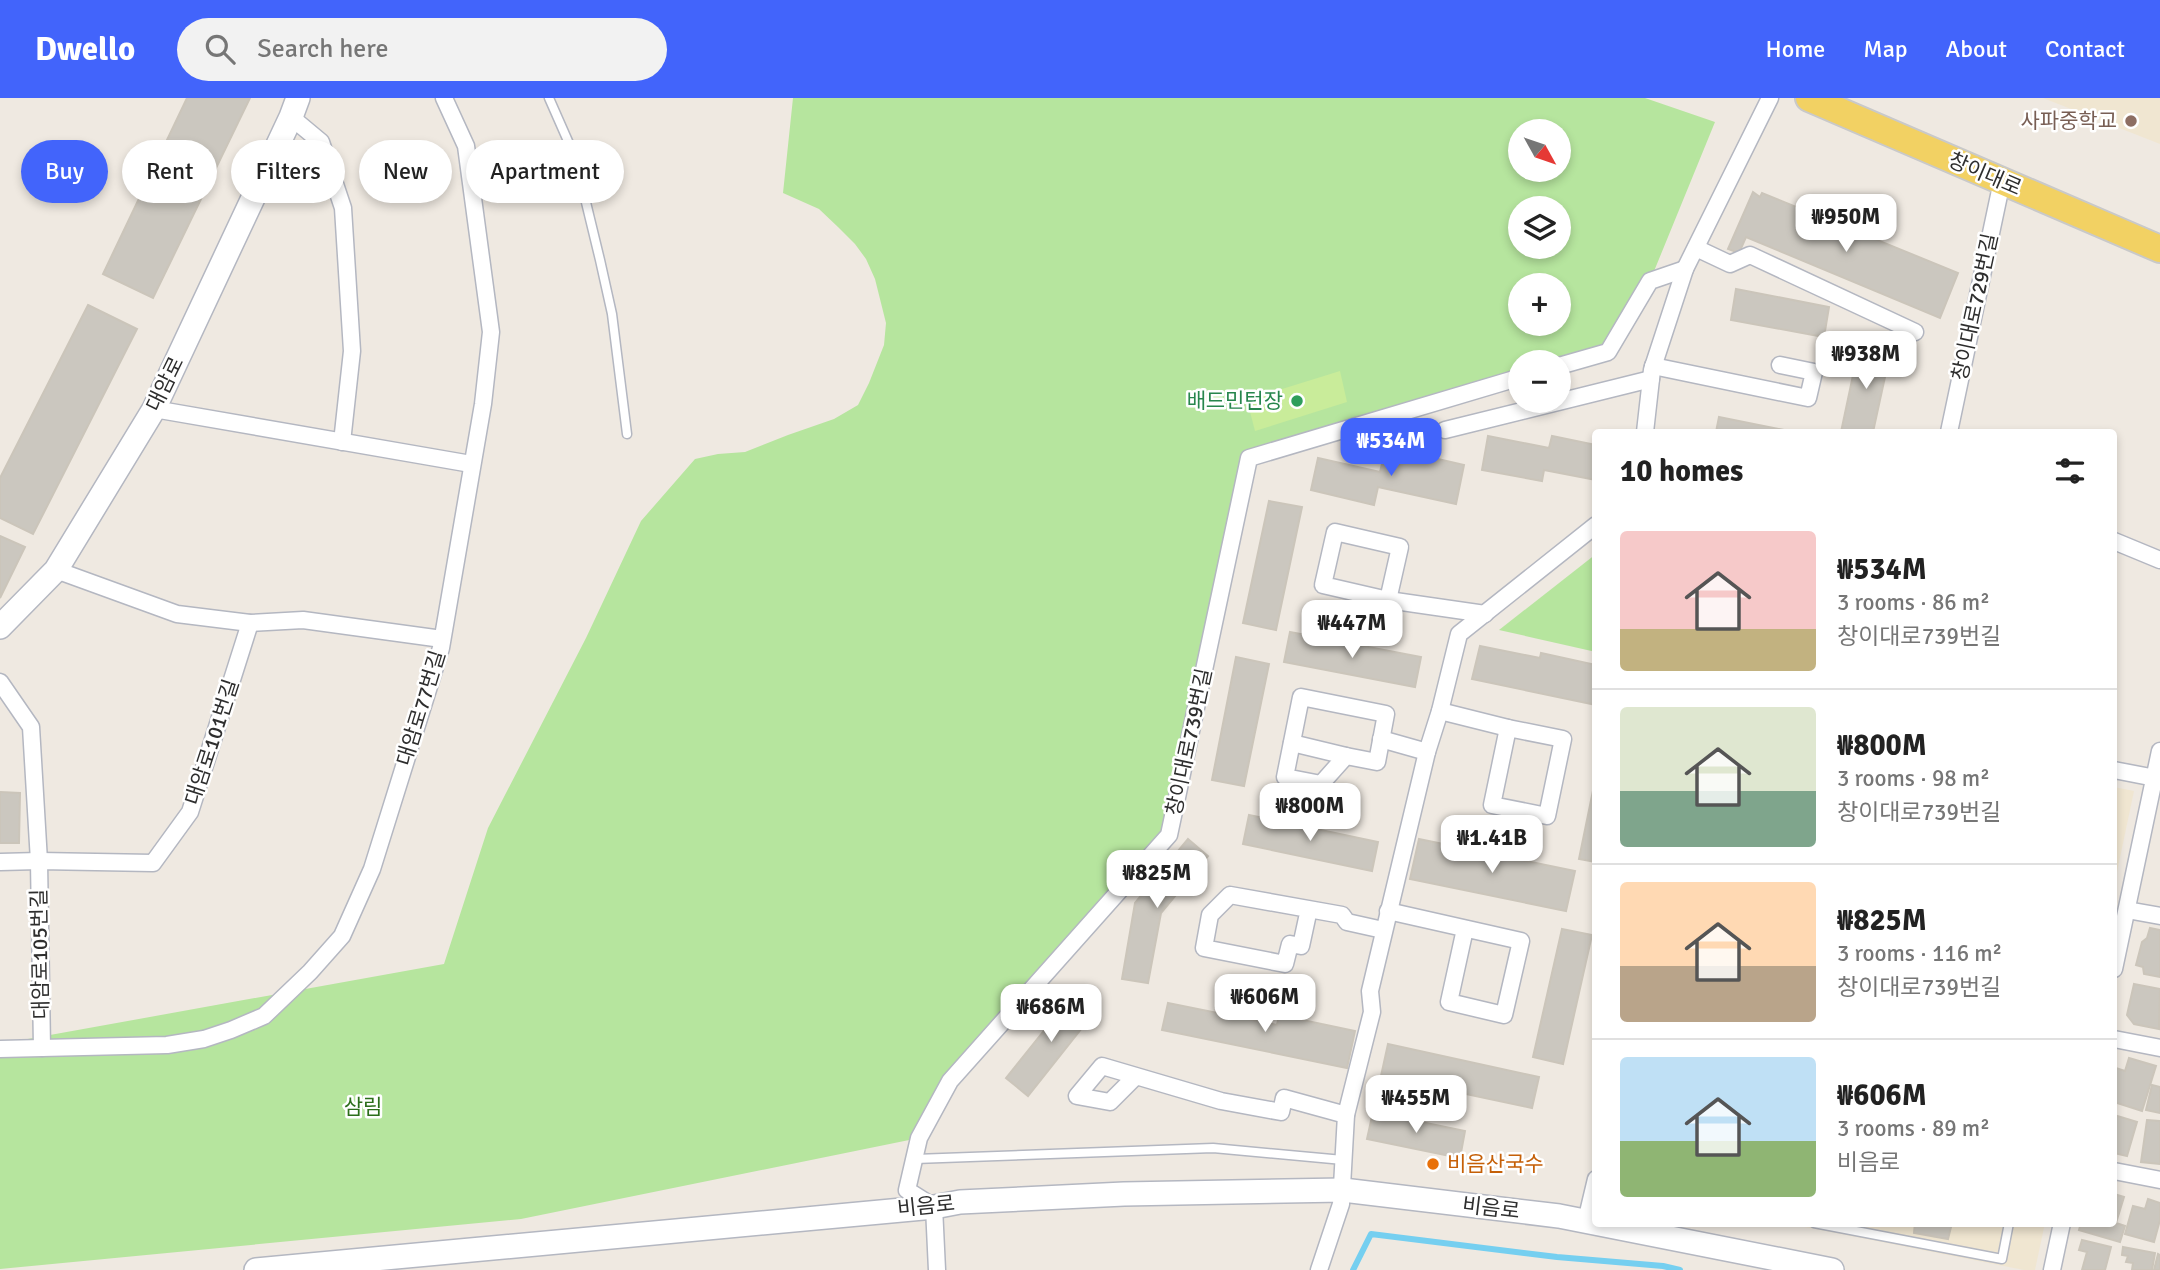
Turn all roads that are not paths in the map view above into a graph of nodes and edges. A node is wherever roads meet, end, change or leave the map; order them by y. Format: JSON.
{"nodes":[{"id":1,"x":444,"y":98,"type":"edge"},
{"id":2,"x":549,"y":98,"type":"edge"},
{"id":3,"x":1770,"y":98,"type":"edge"},
{"id":4,"x":1809,"y":98,"type":"edge"},
{"id":5,"x":294,"y":107,"type":"edge"},
{"id":6,"x":2002,"y":181,"type":"junction"},
{"id":7,"x":1696,"y":248,"type":"junction"},
{"id":8,"x":2160,"y":249,"type":"edge"},
{"id":9,"x":1685,"y":270,"type":"junction"},
{"id":10,"x":1915,"y":332,"type":"dead end"},
{"id":11,"x":1571,"y":363,"type":"edge"},
{"id":12,"x":1780,"y":365,"type":"dead end"},
{"id":13,"x":1652,"y":373,"type":"junction"},
{"id":14,"x":1508,"y":381,"type":"edge"},
{"id":15,"x":154,"y":409,"type":"junction"},
{"id":16,"x":1645,"y":429,"type":"edge"},
{"id":17,"x":1950,"y":429,"type":"edge"},
{"id":18,"x":1445,"y":430,"type":"dead end"},
{"id":19,"x":626,"y":434,"type":"dead end"},
{"id":20,"x":342,"y":442,"type":"junction"},
{"id":21,"x":471,"y":464,"type":"junction"},
{"id":22,"x":1592,"y":528,"type":"edge"},
{"id":23,"x":2117,"y":542,"type":"edge"},
{"id":24,"x":2160,"y":560,"type":"edge"},
{"id":25,"x":56,"y":570,"type":"junction"},
{"id":26,"x":1388,"y":600,"type":"junction"},
{"id":27,"x":1485,"y":614,"type":"junction"},
{"id":28,"x":250,"y":623,"type":"junction"},
{"id":29,"x":0,"y":627,"type":"edge"},
{"id":30,"x":442,"y":639,"type":"junction"},
{"id":31,"x":0,"y":682,"type":"edge"},
{"id":32,"x":1440,"y":711,"type":"junction"},
{"id":33,"x":1508,"y":728,"type":"junction"},
{"id":34,"x":1381,"y":739,"type":"junction"},
{"id":35,"x":1292,"y":743,"type":"junction"},
{"id":36,"x":2160,"y":751,"type":"edge"},
{"id":37,"x":1427,"y":752,"type":"junction"},
{"id":38,"x":1346,"y":756,"type":"junction"},
{"id":39,"x":2117,"y":771,"type":"edge"},
{"id":40,"x":2157,"y":779,"type":"edge"},
{"id":41,"x":38,"y":861,"type":"junction"},
{"id":42,"x":0,"y":862,"type":"edge"},
{"id":43,"x":1309,"y":909,"type":"junction"},
{"id":44,"x":2127,"y":910,"type":"junction"},
{"id":45,"x":1388,"y":911,"type":"junction"},
{"id":46,"x":2160,"y":916,"type":"edge"},
{"id":47,"x":1465,"y":929,"type":"junction"},
{"id":48,"x":1383,"y":930,"type":"junction"},
{"id":49,"x":2117,"y":955,"type":"edge"},
{"id":50,"x":2117,"y":1041,"type":"edge"},
{"id":51,"x":42,"y":1048,"type":"junction"},
{"id":52,"x":2160,"y":1048,"type":"edge"},
{"id":53,"x":0,"y":1049,"type":"edge"},
{"id":54,"x":1136,"y":1076,"type":"dead end"},
{"id":55,"x":1346,"y":1115,"type":"junction"},
{"id":56,"x":915,"y":1159,"type":"junction"},
{"id":57,"x":1343,"y":1160,"type":"junction"},
{"id":58,"x":2117,"y":1172,"type":"edge"},
{"id":59,"x":2160,"y":1180,"type":"edge"},
{"id":60,"x":1343,"y":1190,"type":"junction"},
{"id":61,"x":1592,"y":1196,"type":"edge"},
{"id":62,"x":934,"y":1207,"type":"junction"},
{"id":63,"x":1586,"y":1221,"type":"junction"},
{"id":64,"x":1592,"y":1222,"type":"edge"},
{"id":65,"x":1616,"y":1227,"type":"edge"},
{"id":66,"x":1835,"y":1227,"type":"edge"},
{"id":67,"x":2008,"y":1227,"type":"edge"},
{"id":68,"x":2061,"y":1227,"type":"edge"},
{"id":69,"x":256,"y":1270,"type":"edge"},
{"id":70,"x":937,"y":1270,"type":"edge"},
{"id":71,"x":1319,"y":1270,"type":"edge"},
{"id":72,"x":1832,"y":1270,"type":"edge"},
{"id":73,"x":2052,"y":1270,"type":"edge"}],
"edges":[{"from":1,"to":21,"type":"street","name":"대암로77번길"},
{"from":2,"to":19,"type":"lane"},
{"from":3,"to":7,"type":"street"},
{"from":4,"to":6,"type":"main road","name":"창이대로"},
{"from":5,"to":15,"type":"street","name":"대암로"},
{"from":5,"to":20,"type":"street","name":"대암로"},
{"from":6,"to":8,"type":"main road","name":"창이대로"},
{"from":6,"to":17,"type":"street","name":"창이대로729번길"},
{"from":7,"to":9,"type":"street"},
{"from":7,"to":10,"type":"street"},
{"from":9,"to":11,"type":"street"},
{"from":9,"to":13,"type":"street"},
{"from":12,"to":13,"type":"street"},
{"from":13,"to":16,"type":"street"},
{"from":13,"to":18,"type":"street"},
{"from":14,"to":56,"type":"street","name":"창이대로739번길"},
{"from":15,"to":20,"type":"street"},
{"from":15,"to":25,"type":"street","name":"대암로"},
{"from":20,"to":21,"type":"street"},
{"from":21,"to":30,"type":"street","name":"대암로77번길"},
{"from":22,"to":27,"type":"street"},
{"from":23,"to":24,"type":"street"},
{"from":25,"to":28,"type":"street"},
{"from":25,"to":29,"type":"street","name":"대암로"},
{"from":26,"to":26,"type":"street"},
{"from":26,"to":27,"type":"street"},
{"from":27,"to":32,"type":"street"},
{"from":28,"to":30,"type":"street"},
{"from":28,"to":41,"type":"street","name":"대암로101번길"},
{"from":30,"to":51,"type":"street","name":"대암로77번길"},
{"from":31,"to":41,"type":"street","name":"대암로105번길"},
{"from":32,"to":33,"type":"street"},
{"from":32,"to":37,"type":"street"},
{"from":33,"to":33,"type":"street"},
{"from":34,"to":35,"type":"street"},
{"from":34,"to":37,"type":"street"},
{"from":34,"to":38,"type":"street"},
{"from":35,"to":38,"type":"street"},
{"from":35,"to":38,"type":"street"},
{"from":36,"to":40,"type":"street"},
{"from":37,"to":45,"type":"street"},
{"from":39,"to":40,"type":"street"},
{"from":40,"to":44,"type":"street"},
{"from":41,"to":42,"type":"street","name":"대암로105번길"},
{"from":41,"to":51,"type":"street","name":"대암로105번길"},
{"from":43,"to":43,"type":"street"},
{"from":43,"to":48,"type":"street"},
{"from":44,"to":46,"type":"street"},
{"from":44,"to":49,"type":"street"},
{"from":45,"to":47,"type":"street"},
{"from":45,"to":48,"type":"street"},
{"from":47,"to":47,"type":"street"},
{"from":48,"to":55,"type":"street"},
{"from":50,"to":52,"type":"street"},
{"from":51,"to":53,"type":"street","name":"대암로77번길"},
{"from":54,"to":55,"type":"street"},
{"from":55,"to":57,"type":"street"},
{"from":56,"to":57,"type":"lane"},
{"from":56,"to":62,"type":"street","name":"창이대로739번길"},
{"from":57,"to":60,"type":"street"},
{"from":58,"to":59,"type":"street"},
{"from":60,"to":62,"type":"street","name":"비음로"},
{"from":60,"to":63,"type":"street","name":"비음로"},
{"from":60,"to":71,"type":"street"},
{"from":61,"to":63,"type":"street"},
{"from":62,"to":69,"type":"street","name":"비음로"},
{"from":62,"to":70,"type":"street"},
{"from":63,"to":64,"type":"street","name":"비음로"},
{"from":65,"to":72,"type":"street","name":"비음로"},
{"from":66,"to":67,"type":"lane"},
{"from":68,"to":73,"type":"street"}]}
